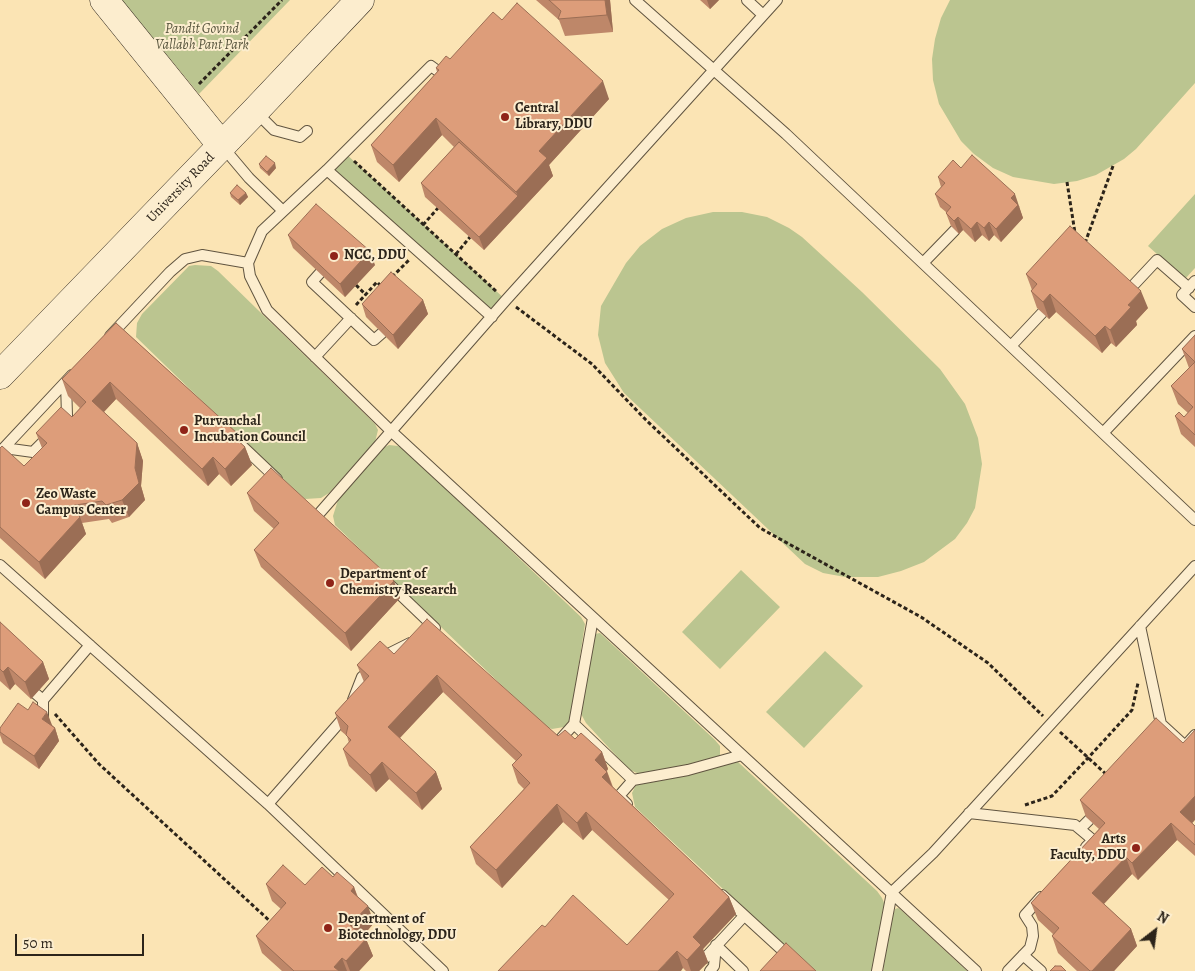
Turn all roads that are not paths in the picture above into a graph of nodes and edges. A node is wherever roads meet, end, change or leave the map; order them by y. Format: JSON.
{"nodes":[{"id":1,"x":104,"y":0,"type":"edge"},
{"id":2,"x":635,"y":0,"type":"edge"},
{"id":3,"x":747,"y":0,"type":"edge"},
{"id":4,"x":777,"y":0,"type":"edge"},
{"id":5,"x":354,"y":2,"type":"edge"},
{"id":6,"x":763,"y":15,"type":"junction"},
{"id":7,"x":714,"y":70,"type":"junction"},
{"id":8,"x":448,"y":79,"type":"edge"},
{"id":9,"x":255,"y":111,"type":"junction"},
{"id":10,"x":306,"y":131,"type":"dead end"},
{"id":11,"x":222,"y":146,"type":"junction"},
{"id":12,"x":327,"y":170,"type":"junction"},
{"id":13,"x":283,"y":211,"type":"junction"},
{"id":14,"x":955,"y":230,"type":"edge"},
{"id":15,"x":248,"y":263,"type":"junction"},
{"id":16,"x":923,"y":263,"type":"junction"},
{"id":17,"x":320,"y":273,"type":"edge"},
{"id":18,"x":1192,"y":285,"type":"edge"},
{"id":19,"x":1128,"y":291,"type":"edge"},
{"id":20,"x":1195,"y":307,"type":"edge"},
{"id":21,"x":1042,"y":313,"type":"edge"},
{"id":22,"x":349,"y":316,"type":"junction"},
{"id":23,"x":492,"y":318,"type":"junction"},
{"id":24,"x":382,"y":333,"type":"edge"},
{"id":25,"x":1195,"y":336,"type":"edge"},
{"id":26,"x":105,"y":342,"type":"edge"},
{"id":27,"x":1011,"y":346,"type":"junction"},
{"id":28,"x":315,"y":357,"type":"junction"},
{"id":29,"x":79,"y":369,"type":"edge"},
{"id":30,"x":0,"y":374,"type":"edge"},
{"id":31,"x":66,"y":382,"type":"junction"},
{"id":32,"x":391,"y":431,"type":"junction"},
{"id":33,"x":1103,"y":433,"type":"junction"},
{"id":34,"x":232,"y":436,"type":"edge"},
{"id":35,"x":2,"y":450,"type":"edge"},
{"id":36,"x":288,"y":489,"type":"edge"},
{"id":37,"x":317,"y":516,"type":"edge"},
{"id":38,"x":1195,"y":520,"type":"edge"},
{"id":39,"x":0,"y":565,"type":"edge"},
{"id":40,"x":1195,"y":566,"type":"edge"},
{"id":41,"x":380,"y":575,"type":"edge"},
{"id":42,"x":593,"y":618,"type":"junction"},
{"id":43,"x":1140,"y":626,"type":"junction"},
{"id":44,"x":419,"y":633,"type":"junction"},
{"id":45,"x":443,"y":635,"type":"edge"},
{"id":46,"x":90,"y":645,"type":"junction"},
{"id":47,"x":392,"y":664,"type":"edge"},
{"id":48,"x":370,"y":688,"type":"edge"},
{"id":49,"x":348,"y":713,"type":"junction"},
{"id":50,"x":43,"y":719,"type":"edge"},
{"id":51,"x":574,"y":724,"type":"junction"},
{"id":52,"x":551,"y":735,"type":"edge"},
{"id":53,"x":1195,"y":735,"type":"edge"},
{"id":54,"x":742,"y":755,"type":"junction"},
{"id":55,"x":633,"y":780,"type":"junction"},
{"id":56,"x":268,"y":804,"type":"junction"},
{"id":57,"x":633,"y":810,"type":"edge"},
{"id":58,"x":969,"y":813,"type":"junction"},
{"id":59,"x":1089,"y":820,"type":"edge"},
{"id":60,"x":1080,"y":830,"type":"junction"},
{"id":61,"x":1080,"y":854,"type":"edge"},
{"id":62,"x":1050,"y":888,"type":"edge"},
{"id":63,"x":716,"y":889,"type":"edge"},
{"id":64,"x":892,"y":892,"type":"junction"},
{"id":65,"x":744,"y":916,"type":"junction"},
{"id":66,"x":716,"y":946,"type":"junction"},
{"id":67,"x":1023,"y":955,"type":"junction"},
{"id":68,"x":705,"y":958,"type":"dead end"},
{"id":69,"x":443,"y":971,"type":"edge"},
{"id":70,"x":710,"y":971,"type":"edge"},
{"id":71,"x":743,"y":971,"type":"edge"},
{"id":72,"x":805,"y":971,"type":"edge"},
{"id":73,"x":876,"y":971,"type":"edge"},
{"id":74,"x":976,"y":971,"type":"edge"},
{"id":75,"x":1008,"y":971,"type":"edge"},
{"id":76,"x":1041,"y":971,"type":"edge"}],
"edges":[{"from":1,"to":11,"type":"main road"},
{"from":2,"to":7,"type":"lane"},
{"from":3,"to":6,"type":"lane"},
{"from":4,"to":6,"type":"lane"},
{"from":5,"to":9,"type":"main road","name":"University Road"},
{"from":6,"to":7,"type":"lane"},
{"from":7,"to":16,"type":"lane"},
{"from":7,"to":23,"type":"lane"},
{"from":8,"to":12,"type":"lane"},
{"from":9,"to":10,"type":"lane"},
{"from":9,"to":11,"type":"main road","name":"University Road"},
{"from":11,"to":13,"type":"lane"},
{"from":11,"to":30,"type":"main road","name":"University Road"},
{"from":12,"to":13,"type":"lane"},
{"from":12,"to":23,"type":"lane"},
{"from":13,"to":15,"type":"lane"},
{"from":14,"to":16,"type":"lane"},
{"from":15,"to":26,"type":"lane"},
{"from":15,"to":28,"type":"lane"},
{"from":16,"to":27,"type":"lane"},
{"from":17,"to":22,"type":"lane"},
{"from":18,"to":19,"type":"lane"},
{"from":18,"to":20,"type":"lane"},
{"from":21,"to":27,"type":"lane"},
{"from":22,"to":24,"type":"lane"},
{"from":22,"to":28,"type":"lane"},
{"from":23,"to":32,"type":"lane"},
{"from":25,"to":33,"type":"lane"},
{"from":27,"to":33,"type":"lane"},
{"from":28,"to":32,"type":"lane"},
{"from":29,"to":31,"type":"lane"},
{"from":31,"to":35,"type":"lane"},
{"from":31,"to":35,"type":"lane"},
{"from":32,"to":37,"type":"lane"},
{"from":32,"to":42,"type":"lane"},
{"from":33,"to":38,"type":"lane"},
{"from":34,"to":36,"type":"lane"},
{"from":39,"to":46,"type":"lane"},
{"from":40,"to":43,"type":"lane"},
{"from":41,"to":44,"type":"lane"},
{"from":42,"to":51,"type":"lane"},
{"from":42,"to":54,"type":"lane"},
{"from":43,"to":53,"type":"lane"},
{"from":43,"to":58,"type":"lane"},
{"from":44,"to":45,"type":"lane"},
{"from":44,"to":47,"type":"lane"},
{"from":44,"to":49,"type":"lane"},
{"from":46,"to":50,"type":"lane"},
{"from":46,"to":56,"type":"lane"},
{"from":48,"to":49,"type":"lane"},
{"from":49,"to":56,"type":"lane"},
{"from":51,"to":52,"type":"lane"},
{"from":51,"to":55,"type":"lane"},
{"from":54,"to":55,"type":"lane"},
{"from":54,"to":64,"type":"lane"},
{"from":55,"to":57,"type":"lane"},
{"from":56,"to":69,"type":"lane"},
{"from":58,"to":60,"type":"lane"},
{"from":58,"to":64,"type":"lane"},
{"from":59,"to":60,"type":"lane"},
{"from":60,"to":61,"type":"lane"},
{"from":62,"to":67,"type":"lane"},
{"from":63,"to":65,"type":"lane"},
{"from":64,"to":73,"type":"lane"},
{"from":64,"to":74,"type":"lane"},
{"from":65,"to":66,"type":"lane"},
{"from":65,"to":72,"type":"lane"},
{"from":66,"to":68,"type":"lane"},
{"from":66,"to":70,"type":"lane"},
{"from":66,"to":71,"type":"lane"},
{"from":67,"to":75,"type":"lane"},
{"from":67,"to":76,"type":"lane"}]}
